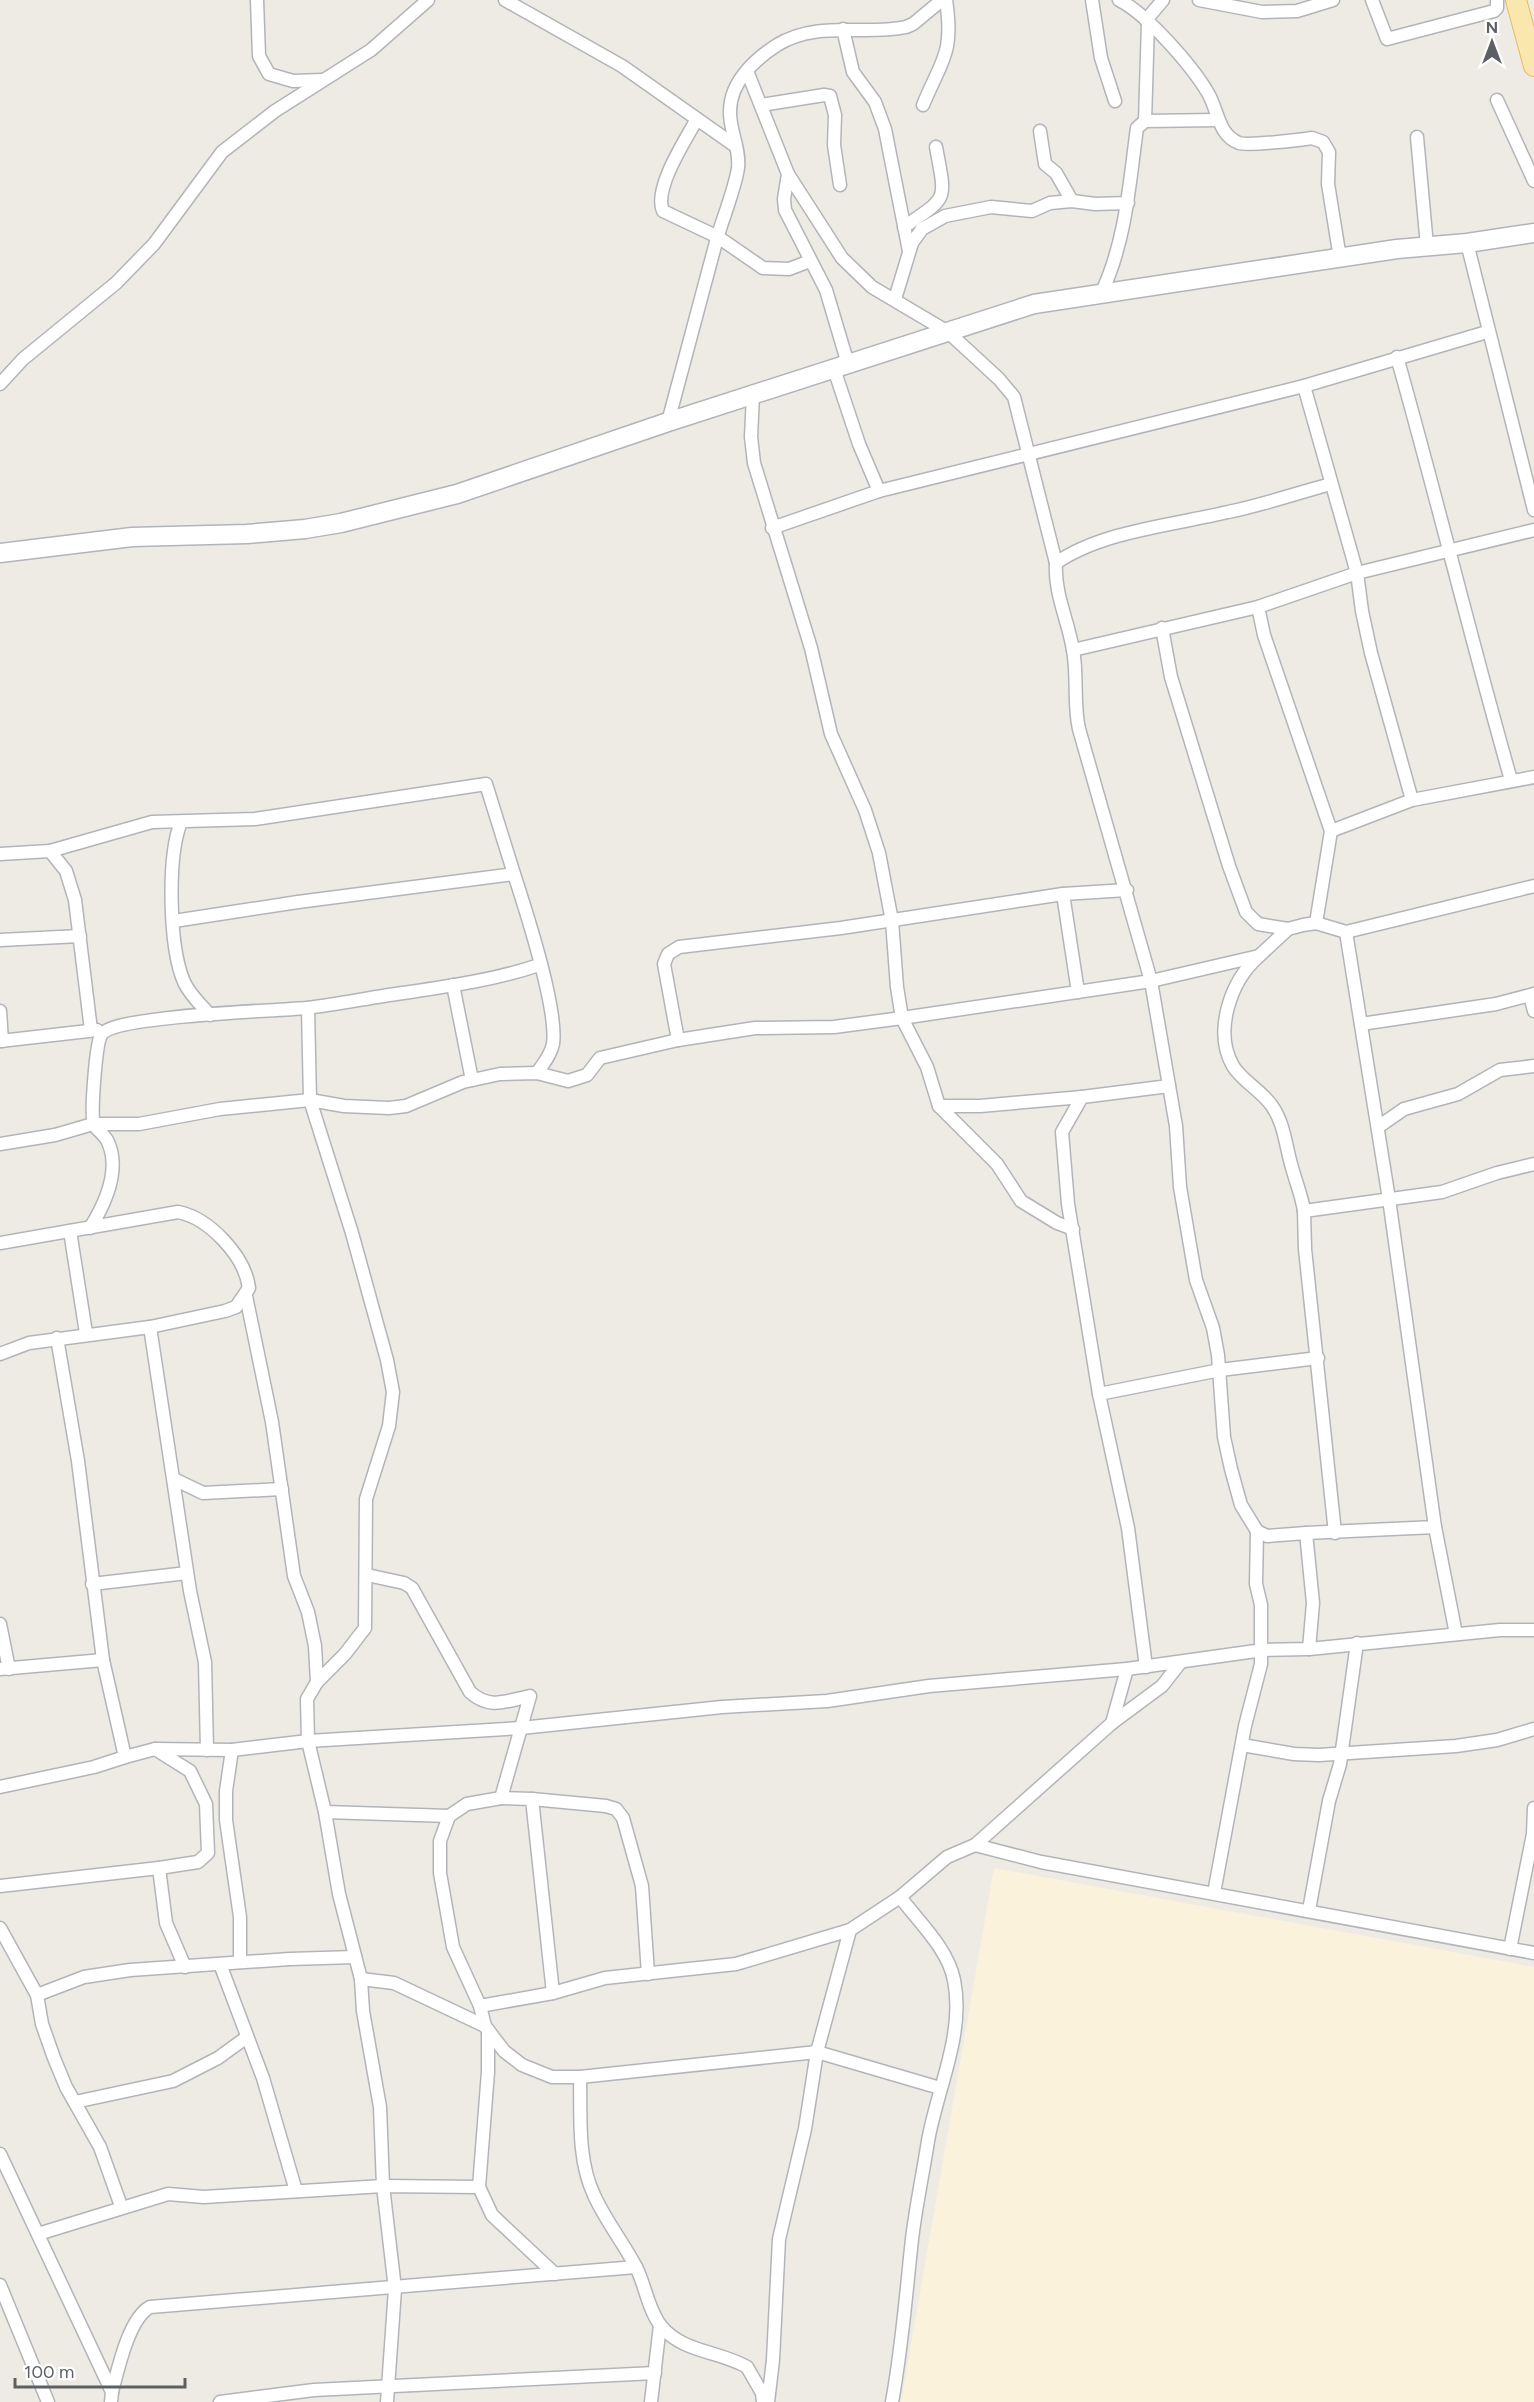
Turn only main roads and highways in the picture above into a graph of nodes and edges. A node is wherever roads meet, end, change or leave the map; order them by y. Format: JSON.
{"nodes":[{"id":1,"x":1516,"y":0,"type":"edge"},
{"id":2,"x":1533,"y":59,"type":"edge"}],
"edges":[{"from":1,"to":2,"type":"main road"}]}
